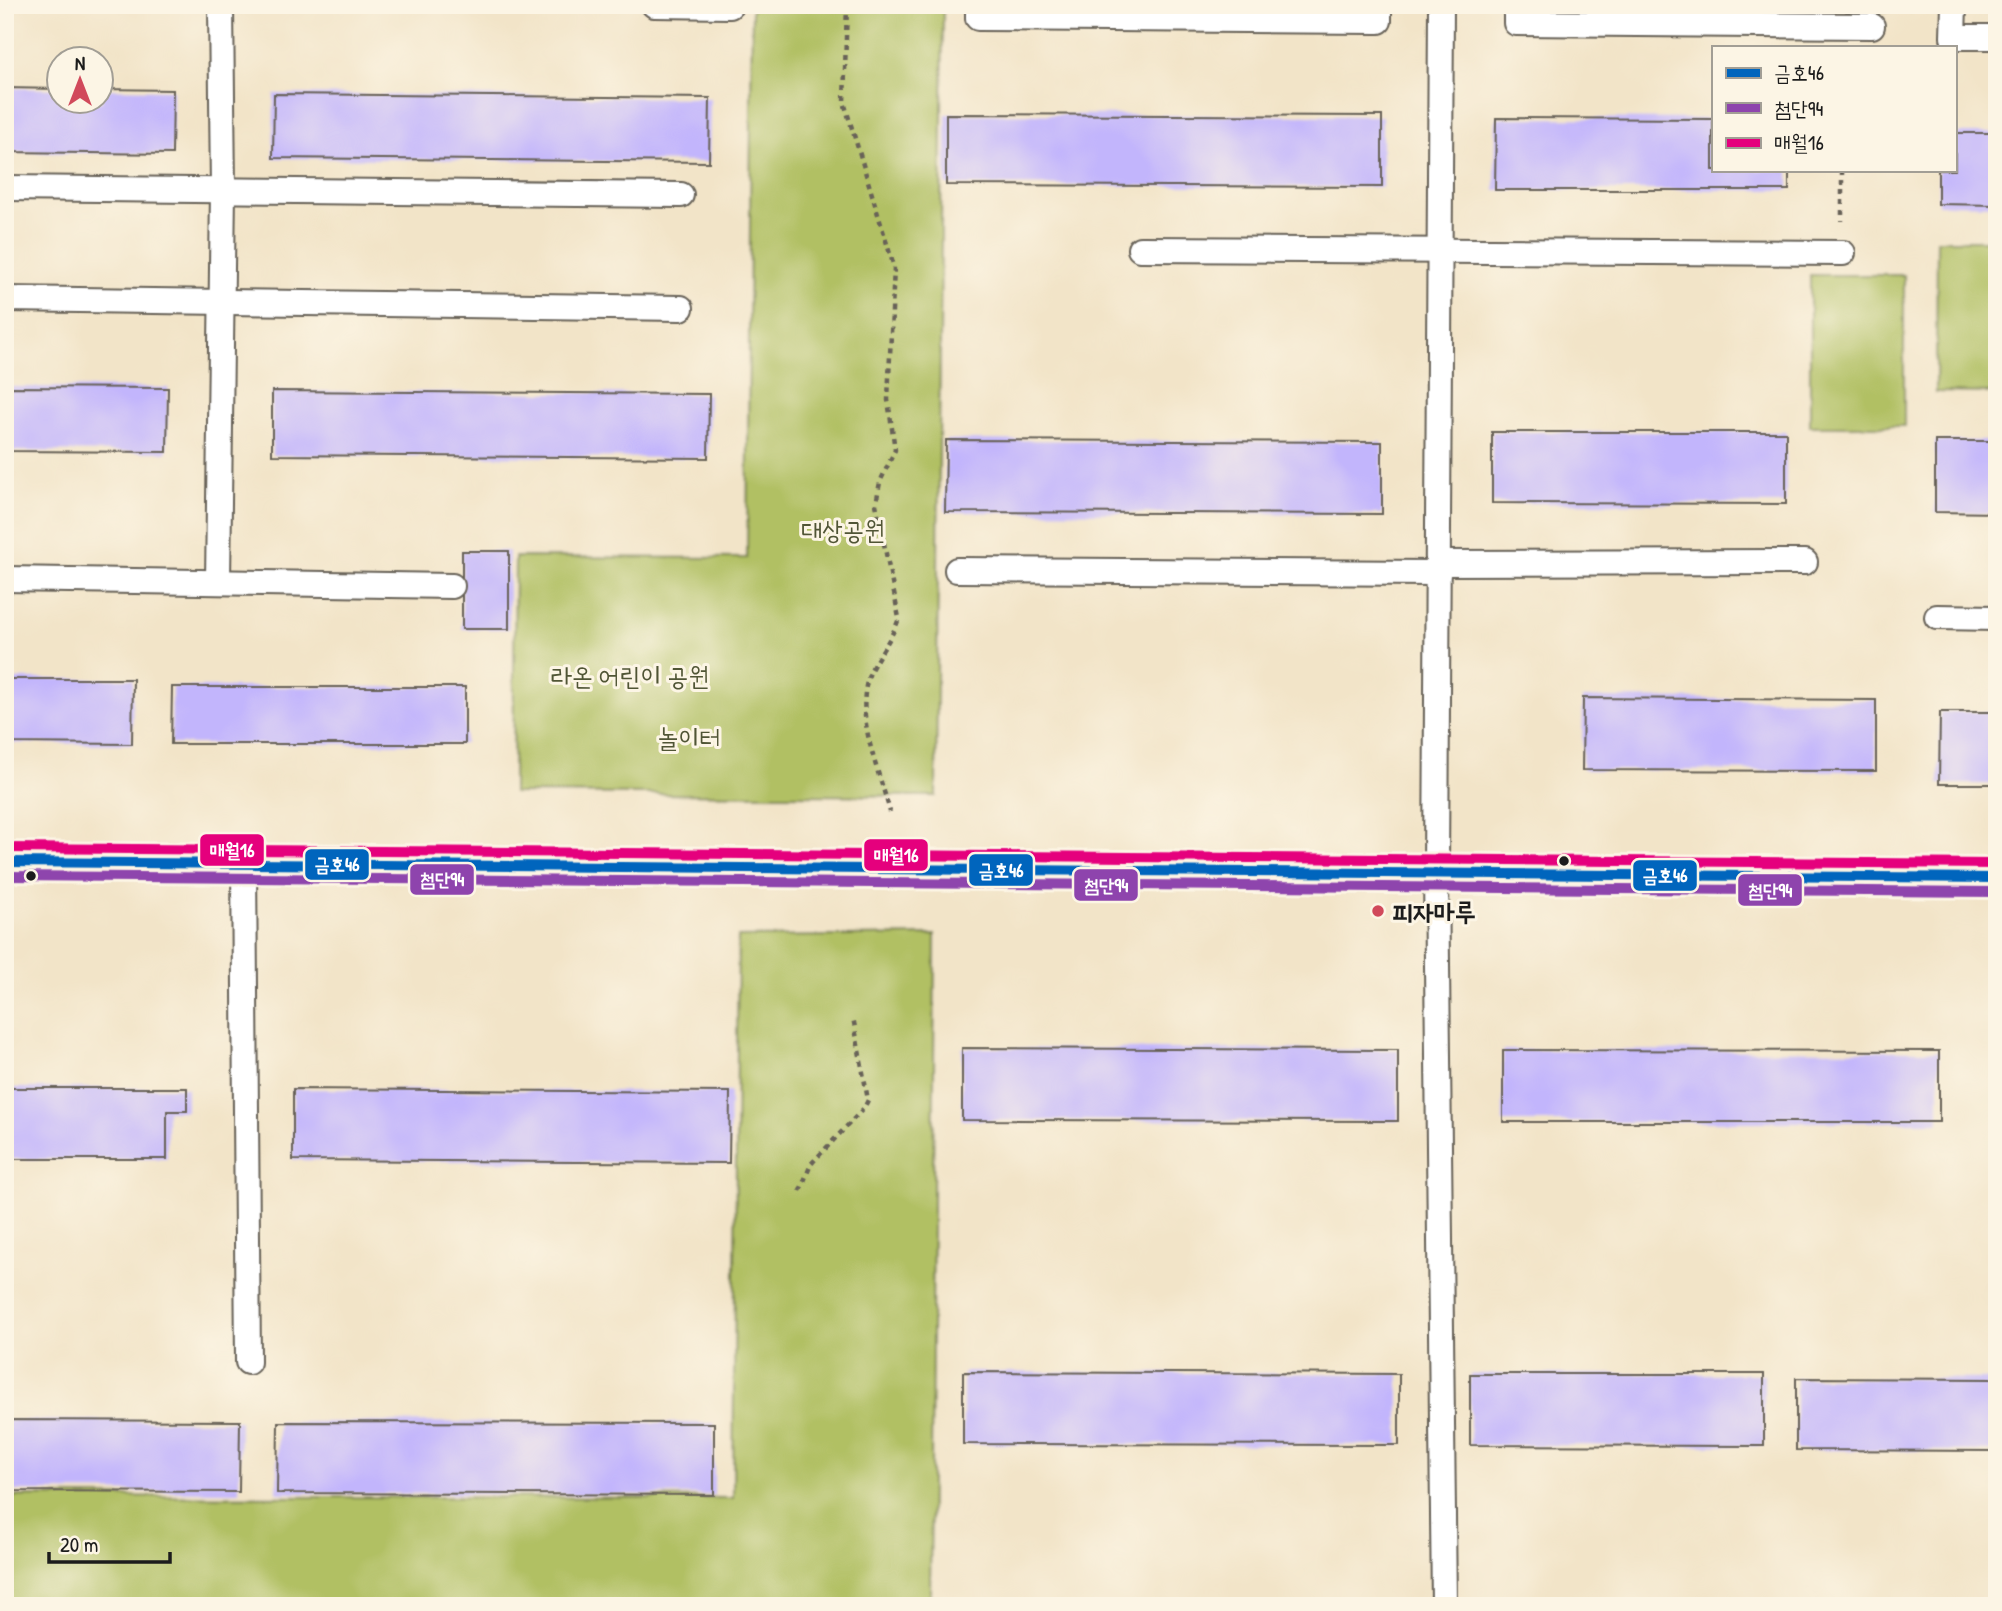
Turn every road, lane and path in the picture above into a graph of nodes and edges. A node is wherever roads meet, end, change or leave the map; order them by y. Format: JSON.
{"nodes":[{"id":1,"x":222,"y":5,"type":"edge"},
{"id":2,"x":654,"y":5,"type":"edge"},
{"id":3,"x":846,"y":5,"type":"edge"},
{"id":4,"x":978,"y":5,"type":"edge"},
{"id":5,"x":1379,"y":5,"type":"edge"},
{"id":6,"x":1441,"y":5,"type":"edge"},
{"id":7,"x":1516,"y":5,"type":"edge"},
{"id":8,"x":1954,"y":5,"type":"edge"},
{"id":9,"x":730,"y":6,"type":"edge"},
{"id":10,"x":1712,"y":15,"type":"edge"},
{"id":11,"x":1872,"y":26,"type":"dead end"},
{"id":12,"x":1997,"y":37,"type":"edge"},
{"id":13,"x":1842,"y":172,"type":"edge"},
{"id":14,"x":5,"y":188,"type":"edge"},
{"id":15,"x":223,"y":190,"type":"junction"},
{"id":16,"x":681,"y":195,"type":"dead end"},
{"id":17,"x":1140,"y":248,"type":"dead end"},
{"id":18,"x":1440,"y":250,"type":"junction"},
{"id":19,"x":1843,"y":253,"type":"joint"},
{"id":20,"x":5,"y":299,"type":"edge"},
{"id":21,"x":220,"y":300,"type":"junction"},
{"id":22,"x":681,"y":308,"type":"dead end"},
{"id":23,"x":1805,"y":562,"type":"dead end"},
{"id":24,"x":1438,"y":568,"type":"junction"},
{"id":25,"x":957,"y":570,"type":"dead end"},
{"id":26,"x":5,"y":579,"type":"edge"},
{"id":27,"x":218,"y":581,"type":"junction"},
{"id":28,"x":452,"y":586,"type":"dead end"},
{"id":29,"x":1937,"y":617,"type":"dead end"},
{"id":30,"x":1997,"y":618,"type":"edge"},
{"id":31,"x":890,"y":812,"type":"dead end"},
{"id":32,"x":5,"y":862,"type":"edge"},
{"id":33,"x":244,"y":864,"type":"junction"},
{"id":34,"x":1436,"y":873,"type":"junction"},
{"id":35,"x":1997,"y":878,"type":"edge"},
{"id":36,"x":853,"y":1017,"type":"dead end"},
{"id":37,"x":800,"y":1191,"type":"dead end"},
{"id":38,"x":248,"y":1362,"type":"dead end"},
{"id":39,"x":1444,"y":1606,"type":"edge"}],
"edges":[{"from":1,"to":15,"type":"lane"},
{"from":2,"to":9,"type":"lane"},
{"from":3,"to":31,"type":"path"},
{"from":4,"to":5,"type":"lane"},
{"from":6,"to":18,"type":"lane"},
{"from":7,"to":10,"type":"lane"},
{"from":8,"to":12,"type":"lane"},
{"from":10,"to":11,"type":"lane"},
{"from":13,"to":19,"type":"path"},
{"from":14,"to":15,"type":"lane"},
{"from":15,"to":16,"type":"lane"},
{"from":15,"to":21,"type":"lane"},
{"from":17,"to":18,"type":"lane"},
{"from":18,"to":19,"type":"lane"},
{"from":18,"to":24,"type":"lane"},
{"from":20,"to":21,"type":"lane"},
{"from":21,"to":22,"type":"lane"},
{"from":21,"to":27,"type":"lane"},
{"from":23,"to":24,"type":"lane"},
{"from":24,"to":25,"type":"lane"},
{"from":24,"to":34,"type":"lane"},
{"from":26,"to":27,"type":"lane"},
{"from":27,"to":28,"type":"lane"},
{"from":29,"to":30,"type":"lane"},
{"from":32,"to":33,"type":"street"},
{"from":33,"to":34,"type":"street"},
{"from":33,"to":38,"type":"lane"},
{"from":34,"to":35,"type":"street"},
{"from":34,"to":39,"type":"lane"},
{"from":36,"to":37,"type":"path"}]}
